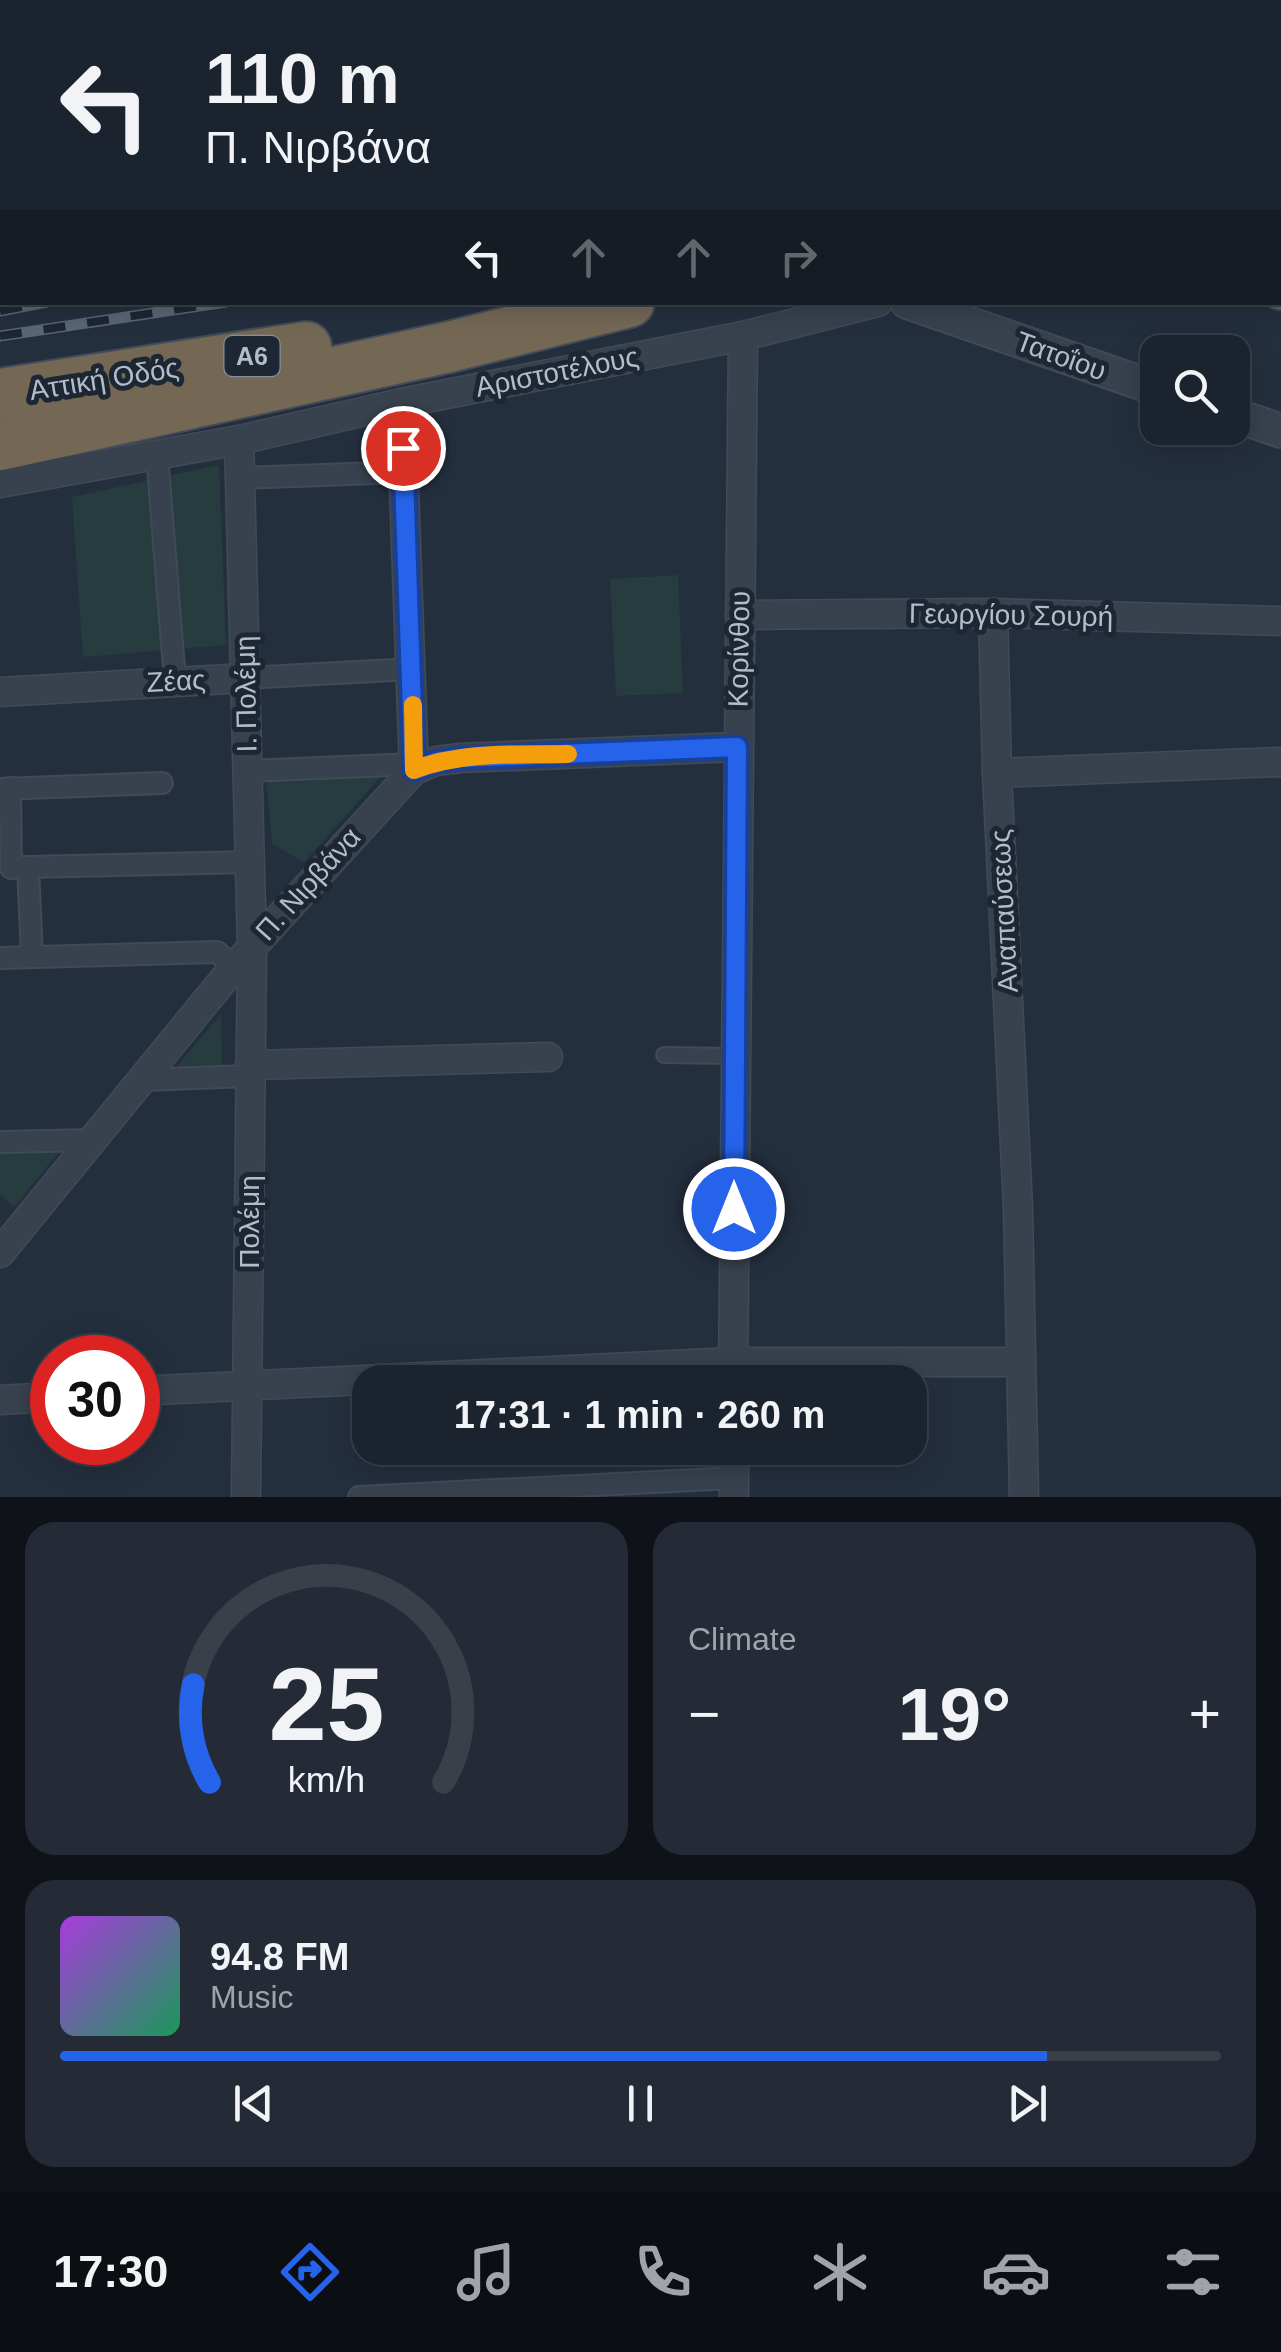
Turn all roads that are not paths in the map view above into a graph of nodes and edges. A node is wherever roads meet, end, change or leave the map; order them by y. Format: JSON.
{"nodes":[{"id":1,"x":489,"y":305,"type":"edge"},
{"id":2,"x":616,"y":305,"type":"edge"},
{"id":3,"x":866,"y":305,"type":"edge"},
{"id":4,"x":916,"y":305,"type":"edge"},
{"id":5,"x":743,"y":336,"type":"junction"},
{"id":6,"x":1140,"y":383,"type":"edge"},
{"id":7,"x":0,"y":394,"type":"edge"},
{"id":8,"x":400,"y":403,"type":"junction"},
{"id":9,"x":1250,"y":420,"type":"edge"},
{"id":10,"x":1281,"y":431,"type":"edge"},
{"id":11,"x":239,"y":440,"type":"junction"},
{"id":12,"x":0,"y":444,"type":"edge"},
{"id":13,"x":157,"y":455,"type":"junction"},
{"id":14,"x":404,"y":472,"type":"junction"},
{"id":15,"x":240,"y":478,"type":"junction"},
{"id":16,"x":0,"y":483,"type":"edge"},
{"id":17,"x":994,"y":613,"type":"junction"},
{"id":18,"x":740,"y":615,"type":"junction"},
{"id":19,"x":1281,"y":621,"type":"edge"},
{"id":20,"x":412,"y":668,"type":"junction"},
{"id":21,"x":246,"y":678,"type":"junction"},
{"id":22,"x":175,"y":682,"type":"junction"},
{"id":23,"x":0,"y":692,"type":"edge"},
{"id":24,"x":737,"y":747,"type":"junction"},
{"id":25,"x":1281,"y":762,"type":"edge"},
{"id":26,"x":414,"y":767,"type":"junction"},
{"id":27,"x":248,"y":771,"type":"junction"},
{"id":28,"x":997,"y":774,"type":"junction"},
{"id":29,"x":162,"y":783,"type":"dead end"},
{"id":30,"x":5,"y":788,"type":"edge"},
{"id":31,"x":250,"y":862,"type":"junction"},
{"id":32,"x":28,"y":867,"type":"junction"},
{"id":33,"x":32,"y":956,"type":"junction"},
{"id":34,"x":243,"y":957,"type":"junction"},
{"id":35,"x":0,"y":958,"type":"edge"},
{"id":36,"x":664,"y":1055,"type":"dead end"},
{"id":37,"x":734,"y":1056,"type":"junction"},
{"id":38,"x":548,"y":1057,"type":"dead end"},
{"id":39,"x":250,"y":1071,"type":"junction"},
{"id":40,"x":142,"y":1080,"type":"junction"},
{"id":41,"x":93,"y":1140,"type":"junction"},
{"id":42,"x":0,"y":1142,"type":"edge"},
{"id":43,"x":0,"y":1253,"type":"edge"},
{"id":44,"x":1020,"y":1362,"type":"junction"},
{"id":45,"x":733,"y":1365,"type":"edge"},
{"id":46,"x":927,"y":1365,"type":"edge"},
{"id":47,"x":352,"y":1381,"type":"edge"},
{"id":48,"x":249,"y":1384,"type":"junction"},
{"id":49,"x":160,"y":1390,"type":"edge"},
{"id":50,"x":30,"y":1398,"type":"edge"},
{"id":51,"x":0,"y":1400,"type":"edge"},
{"id":52,"x":734,"y":1488,"type":"edge"},
{"id":53,"x":246,"y":1497,"type":"edge"},
{"id":54,"x":359,"y":1497,"type":"edge"},
{"id":55,"x":1024,"y":1497,"type":"edge"}],
"edges":[{"from":1,"to":7,"type":"highway","name":"Αττική Οδός","number":"Α6"},
{"from":2,"to":12,"type":"highway"},
{"from":3,"to":5,"type":"street","name":"Αριστοτέλους"},
{"from":4,"to":6,"type":"street","name":"Τατοΐου"},
{"from":5,"to":8,"type":"street","name":"Αριστοτέλους"},
{"from":5,"to":18,"type":"street","name":"Κορίνθου"},
{"from":8,"to":11,"type":"street","name":"Αριστοτέλους"},
{"from":8,"to":14,"type":"street"},
{"from":9,"to":10,"type":"street"},
{"from":11,"to":13,"type":"street","name":"Αριστοτέλους"},
{"from":11,"to":15,"type":"street","name":"Ι. Πολέμη"},
{"from":13,"to":16,"type":"street","name":"Αριστοτέλους"},
{"from":13,"to":22,"type":"street"},
{"from":14,"to":15,"type":"street"},
{"from":14,"to":20,"type":"street"},
{"from":15,"to":21,"type":"street","name":"Ι. Πολέμη"},
{"from":17,"to":18,"type":"street","name":"Γεωργίου Σουρή"},
{"from":17,"to":19,"type":"street","name":"Γεωργίου Σουρή"},
{"from":17,"to":28,"type":"street","name":"Αναπαύσεως"},
{"from":18,"to":24,"type":"street","name":"Κορίνθου"},
{"from":20,"to":21,"type":"street","name":"Ζέας"},
{"from":20,"to":26,"type":"street"},
{"from":21,"to":22,"type":"street","name":"Ζέας"},
{"from":21,"to":27,"type":"street","name":"Ι. Πολέμη"},
{"from":22,"to":23,"type":"street","name":"Ζέας"},
{"from":24,"to":26,"type":"street"},
{"from":24,"to":37,"type":"street","name":"Κορίνθου"},
{"from":25,"to":28,"type":"street"},
{"from":26,"to":27,"type":"street"},
{"from":26,"to":34,"type":"street","name":"Π. Νιρβάνα"},
{"from":27,"to":31,"type":"street","name":"Ι. Πολέμη"},
{"from":28,"to":44,"type":"street","name":"Αναπαύσεως"},
{"from":29,"to":30,"type":"street"},
{"from":30,"to":32,"type":"street"},
{"from":31,"to":32,"type":"street"},
{"from":31,"to":34,"type":"street","name":"Ι. Πολέμη"},
{"from":32,"to":33,"type":"street"},
{"from":33,"to":34,"type":"street"},
{"from":33,"to":35,"type":"street"},
{"from":34,"to":39,"type":"street","name":"Πολέμη"},
{"from":34,"to":40,"type":"street","name":"Π. Νιρβάνα"},
{"from":36,"to":37,"type":"lane"},
{"from":37,"to":45,"type":"street","name":"Κορίνθου"},
{"from":38,"to":39,"type":"street"},
{"from":39,"to":40,"type":"street"},
{"from":39,"to":48,"type":"street","name":"Πολέμη"},
{"from":40,"to":41,"type":"street","name":"Π. Νιρβάνα"},
{"from":41,"to":42,"type":"street"},
{"from":41,"to":43,"type":"street","name":"Π. Νιρβάνα"},
{"from":44,"to":46,"type":"street"},
{"from":44,"to":55,"type":"street","name":"Αναπαύσεως"},
{"from":47,"to":48,"type":"street"},
{"from":48,"to":49,"type":"street"},
{"from":48,"to":53,"type":"street","name":"Πολέμη"},
{"from":50,"to":51,"type":"street"},
{"from":52,"to":54,"type":"street"}]}
